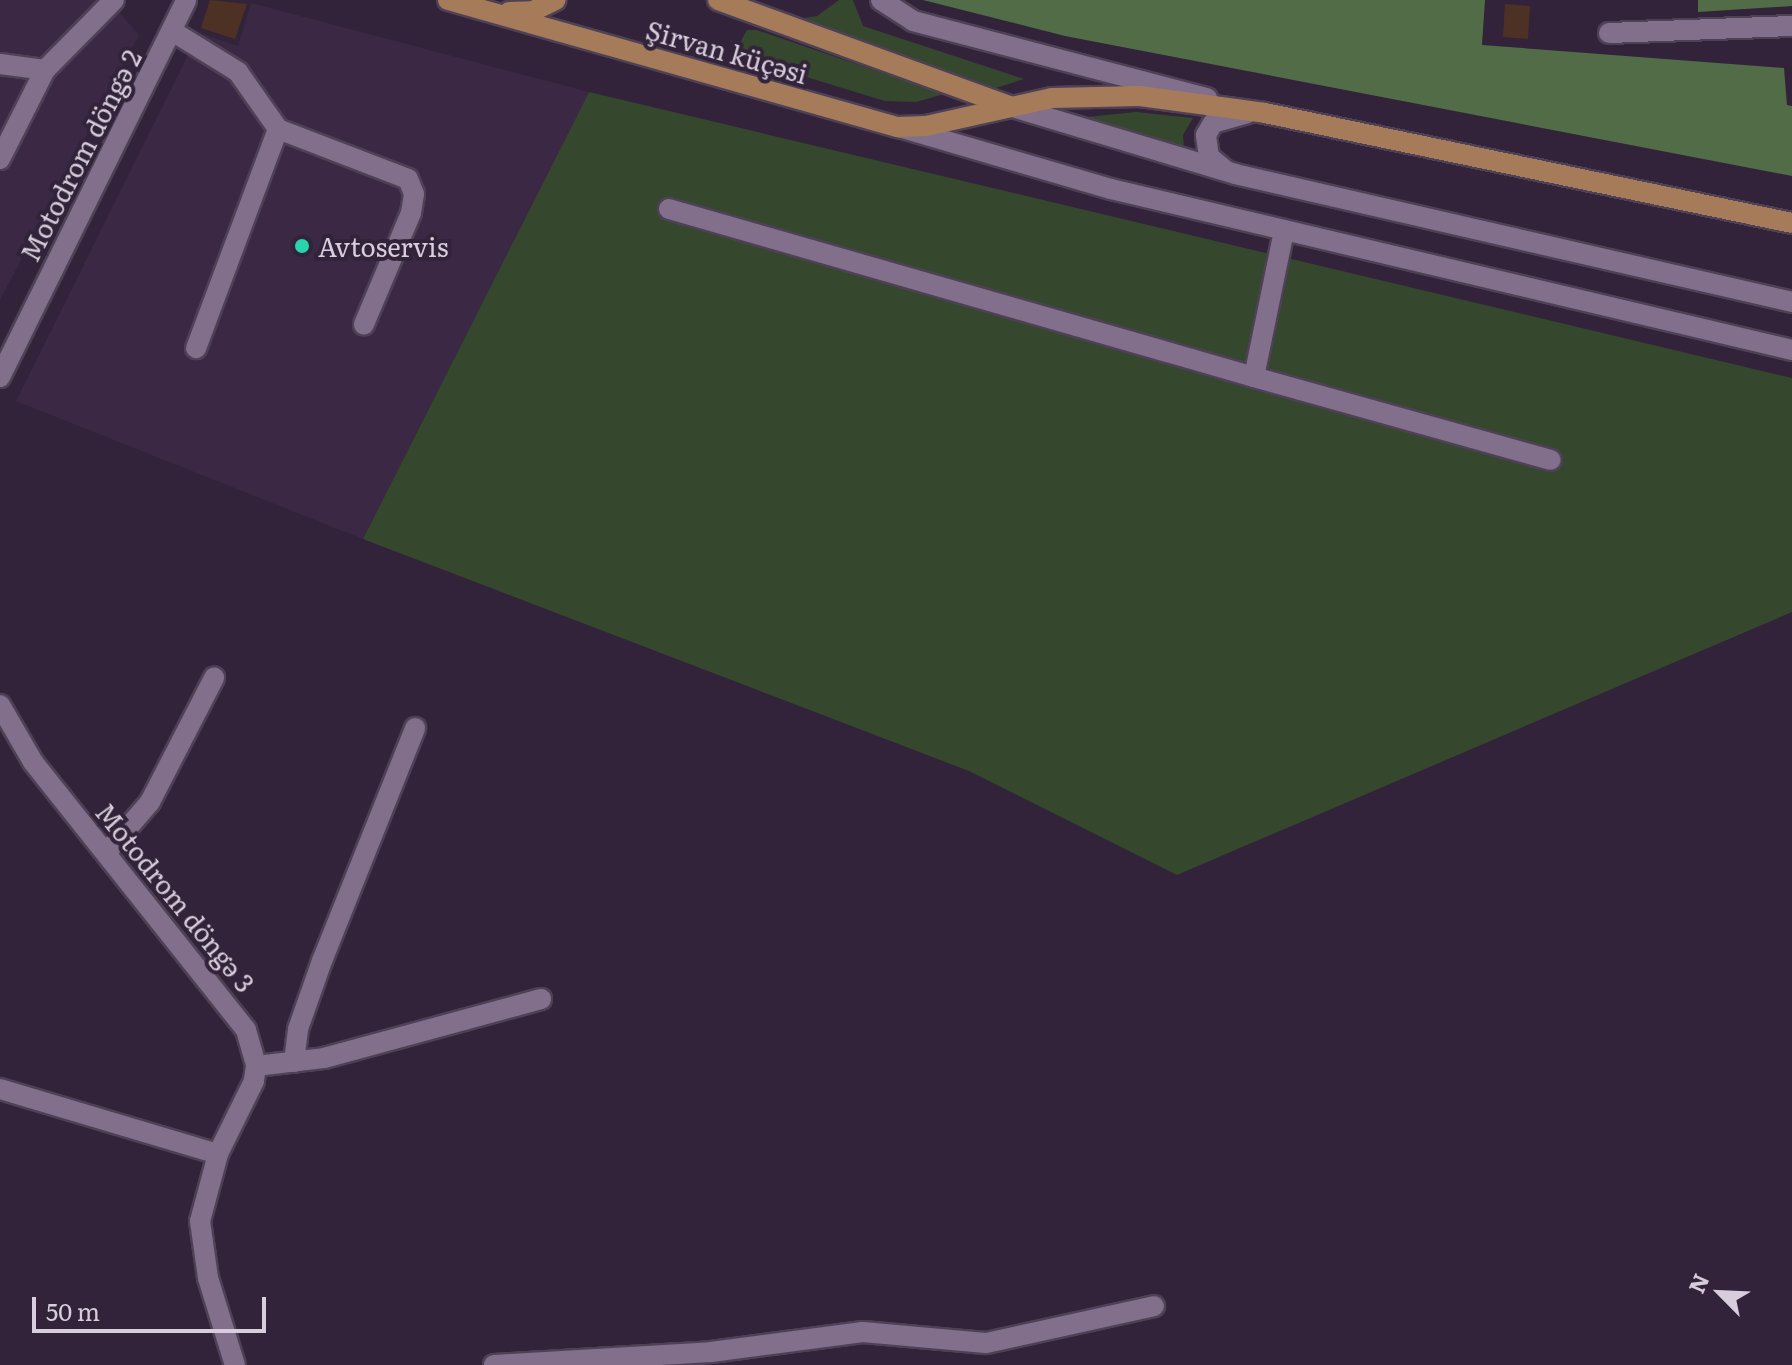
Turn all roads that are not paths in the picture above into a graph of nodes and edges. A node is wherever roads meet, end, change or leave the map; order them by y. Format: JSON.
{"nodes":[{"id":1,"x":114,"y":0,"type":"edge"},
{"id":2,"x":186,"y":0,"type":"edge"},
{"id":3,"x":448,"y":0,"type":"edge"},
{"id":4,"x":556,"y":0,"type":"edge"},
{"id":5,"x":718,"y":0,"type":"edge"},
{"id":6,"x":881,"y":0,"type":"edge"},
{"id":7,"x":497,"y":13,"type":"junction"},
{"id":8,"x":1792,"y":26,"type":"edge"},
{"id":9,"x":172,"y":31,"type":"junction"},
{"id":10,"x":1609,"y":33,"type":"dead end"},
{"id":11,"x":0,"y":64,"type":"edge"},
{"id":12,"x":45,"y":70,"type":"junction"},
{"id":13,"x":1009,"y":106,"type":"junction"},
{"id":14,"x":1265,"y":113,"type":"junction"},
{"id":15,"x":898,"y":127,"type":"junction"},
{"id":16,"x":278,"y":129,"type":"junction"},
{"id":17,"x":0,"y":159,"type":"edge"},
{"id":18,"x":1235,"y":174,"type":"junction"},
{"id":19,"x":669,"y":209,"type":"dead end"},
{"id":20,"x":1787,"y":222,"type":"edge"},
{"id":21,"x":1284,"y":231,"type":"junction"},
{"id":22,"x":1792,"y":302,"type":"edge"},
{"id":23,"x":364,"y":324,"type":"dead end"},
{"id":24,"x":196,"y":348,"type":"dead end"},
{"id":25,"x":1792,"y":350,"type":"edge"},
{"id":26,"x":0,"y":377,"type":"edge"},
{"id":27,"x":1254,"y":377,"type":"junction"},
{"id":28,"x":1551,"y":460,"type":"dead end"},
{"id":29,"x":214,"y":678,"type":"dead end"},
{"id":30,"x":0,"y":705,"type":"edge"},
{"id":31,"x":415,"y":728,"type":"dead end"},
{"id":32,"x":107,"y":852,"type":"junction"},
{"id":33,"x":541,"y":999,"type":"dead end"},
{"id":34,"x":294,"y":1062,"type":"junction"},
{"id":35,"x":256,"y":1066,"type":"junction"},
{"id":36,"x":0,"y":1089,"type":"edge"},
{"id":37,"x":218,"y":1154,"type":"junction"},
{"id":38,"x":1154,"y":1306,"type":"dead end"},
{"id":39,"x":235,"y":1365,"type":"edge"},
{"id":40,"x":494,"y":1365,"type":"edge"}],
"edges":[{"from":1,"to":12,"type":"street"},
{"from":2,"to":9,"type":"street","name":"Motodrom döngə 2"},
{"from":3,"to":7,"type":"main road","name":"Şirvan küçəsi"},
{"from":4,"to":7,"type":"main road"},
{"from":5,"to":13,"type":"main road","name":"Şirvan küçəsi"},
{"from":6,"to":14,"type":"street"},
{"from":7,"to":15,"type":"main road","name":"Şirvan küçəsi"},
{"from":8,"to":10,"type":"street"},
{"from":9,"to":16,"type":"street"},
{"from":9,"to":26,"type":"street","name":"Motodrom döngə 2"},
{"from":11,"to":12,"type":"street"},
{"from":12,"to":17,"type":"street"},
{"from":13,"to":14,"type":"main road"},
{"from":13,"to":15,"type":"main road"},
{"from":13,"to":18,"type":"street"},
{"from":14,"to":18,"type":"street"},
{"from":14,"to":20,"type":"main road"},
{"from":15,"to":21,"type":"street"},
{"from":16,"to":23,"type":"street"},
{"from":16,"to":24,"type":"street"},
{"from":18,"to":22,"type":"street"},
{"from":19,"to":27,"type":"street"},
{"from":21,"to":25,"type":"street"},
{"from":21,"to":27,"type":"street"},
{"from":27,"to":28,"type":"street"},
{"from":29,"to":32,"type":"street"},
{"from":30,"to":32,"type":"street","name":"Motodrom döngə 3"},
{"from":31,"to":34,"type":"street"},
{"from":32,"to":35,"type":"street","name":"Motodrom döngə 3"},
{"from":33,"to":34,"type":"street"},
{"from":34,"to":35,"type":"street"},
{"from":35,"to":37,"type":"street"},
{"from":36,"to":37,"type":"street"},
{"from":37,"to":39,"type":"street"},
{"from":38,"to":40,"type":"street"}]}
